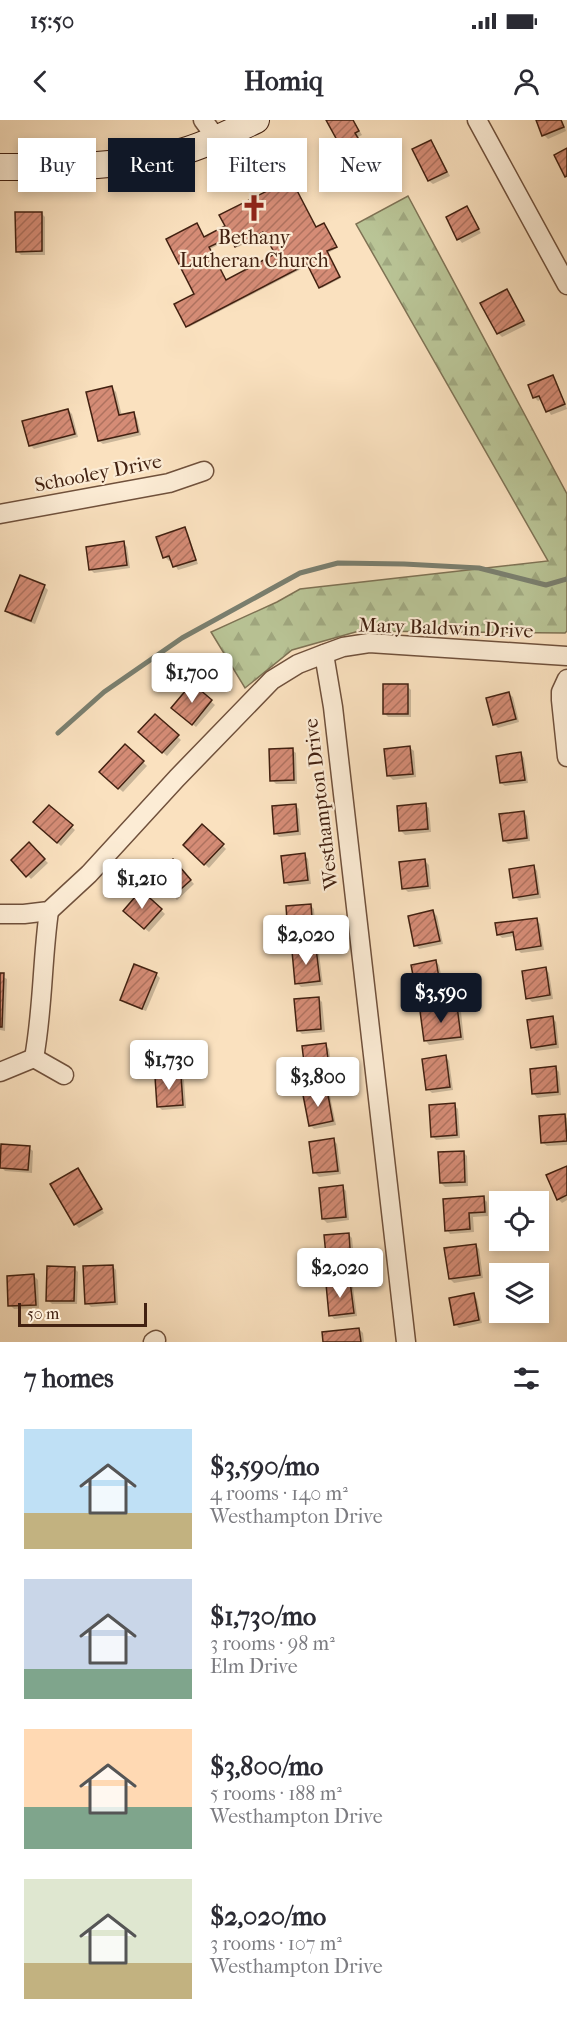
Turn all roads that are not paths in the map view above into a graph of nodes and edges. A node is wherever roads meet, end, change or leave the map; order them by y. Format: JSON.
{"nodes":[{"id":1,"x":256,"y":120,"type":"edge"},
{"id":2,"x":477,"y":120,"type":"edge"},
{"id":3,"x":210,"y":129,"type":"edge"},
{"id":4,"x":0,"y":167,"type":"edge"},
{"id":5,"x":567,"y":285,"type":"edge"},
{"id":6,"x":204,"y":471,"type":"dead end"},
{"id":7,"x":0,"y":514,"type":"edge"},
{"id":8,"x":324,"y":654,"type":"junction"},
{"id":9,"x":567,"y":656,"type":"edge"},
{"id":10,"x":567,"y":679,"type":"edge"},
{"id":11,"x":567,"y":757,"type":"edge"},
{"id":12,"x":49,"y":911,"type":"junction"},
{"id":13,"x":0,"y":914,"type":"edge"},
{"id":14,"x":34,"y":1058,"type":"junction"},
{"id":15,"x":0,"y":1071,"type":"edge"},
{"id":16,"x":64,"y":1075,"type":"dead end"},
{"id":17,"x":406,"y":1342,"type":"edge"}],
"edges":[{"from":1,"to":3,"type":"main road"},
{"from":2,"to":5,"type":"street"},
{"from":3,"to":4,"type":"main road"},
{"from":6,"to":7,"type":"street","name":"Schooley Drive"},
{"from":8,"to":9,"type":"street","name":"Mary Baldwin Drive"},
{"from":8,"to":12,"type":"street","name":"Mary Baldwin Drive"},
{"from":8,"to":17,"type":"street","name":"Westhampton Drive"},
{"from":10,"to":11,"type":"street"},
{"from":12,"to":13,"type":"street"},
{"from":12,"to":14,"type":"street"},
{"from":14,"to":15,"type":"street"},
{"from":14,"to":16,"type":"street"}]}
